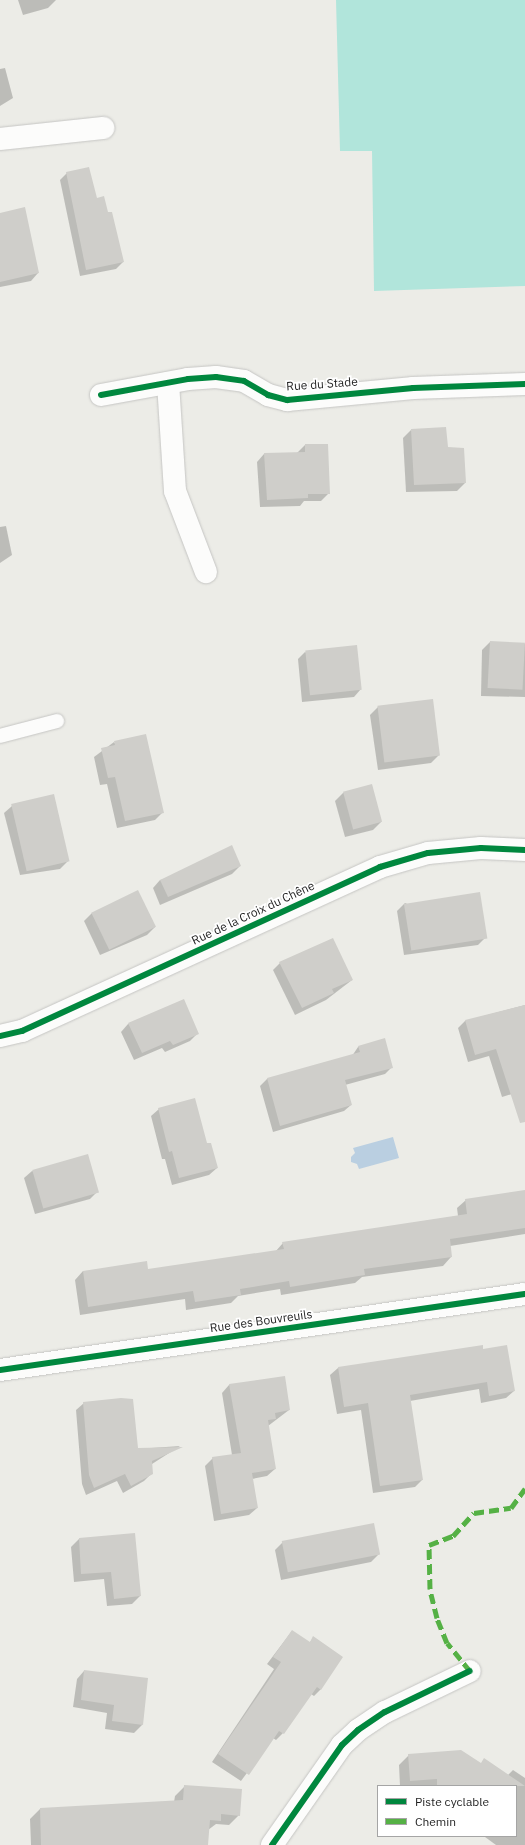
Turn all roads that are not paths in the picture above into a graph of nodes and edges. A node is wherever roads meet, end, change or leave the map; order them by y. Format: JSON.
{"nodes":[{"id":1,"x":103,"y":128,"type":"dead end"},
{"id":2,"x":0,"y":140,"type":"edge"},
{"id":3,"x":168,"y":383,"type":"junction"},
{"id":4,"x":525,"y":384,"type":"edge"},
{"id":5,"x":101,"y":395,"type":"dead end"},
{"id":6,"x":206,"y":572,"type":"dead end"},
{"id":7,"x":57,"y":721,"type":"dead end"},
{"id":8,"x":0,"y":736,"type":"edge"},
{"id":9,"x":525,"y":850,"type":"edge"},
{"id":10,"x":0,"y":1036,"type":"edge"},
{"id":11,"x":525,"y":1294,"type":"edge"},
{"id":12,"x":0,"y":1370,"type":"edge"},
{"id":13,"x":470,"y":1671,"type":"dead end"},
{"id":14,"x":272,"y":1845,"type":"edge"}],
"edges":[{"from":1,"to":2,"type":"street"},
{"from":3,"to":4,"type":"street","name":"Rue du Stade"},
{"from":3,"to":5,"type":"street","name":"Rue du Stade"},
{"from":3,"to":6,"type":"street"},
{"from":7,"to":8,"type":"lane"},
{"from":9,"to":10,"type":"street","name":"Rue de la Croix du Chêne"},
{"from":11,"to":12,"type":"street","name":"Rue des Bouvreuils"},
{"from":13,"to":14,"type":"street"}]}
